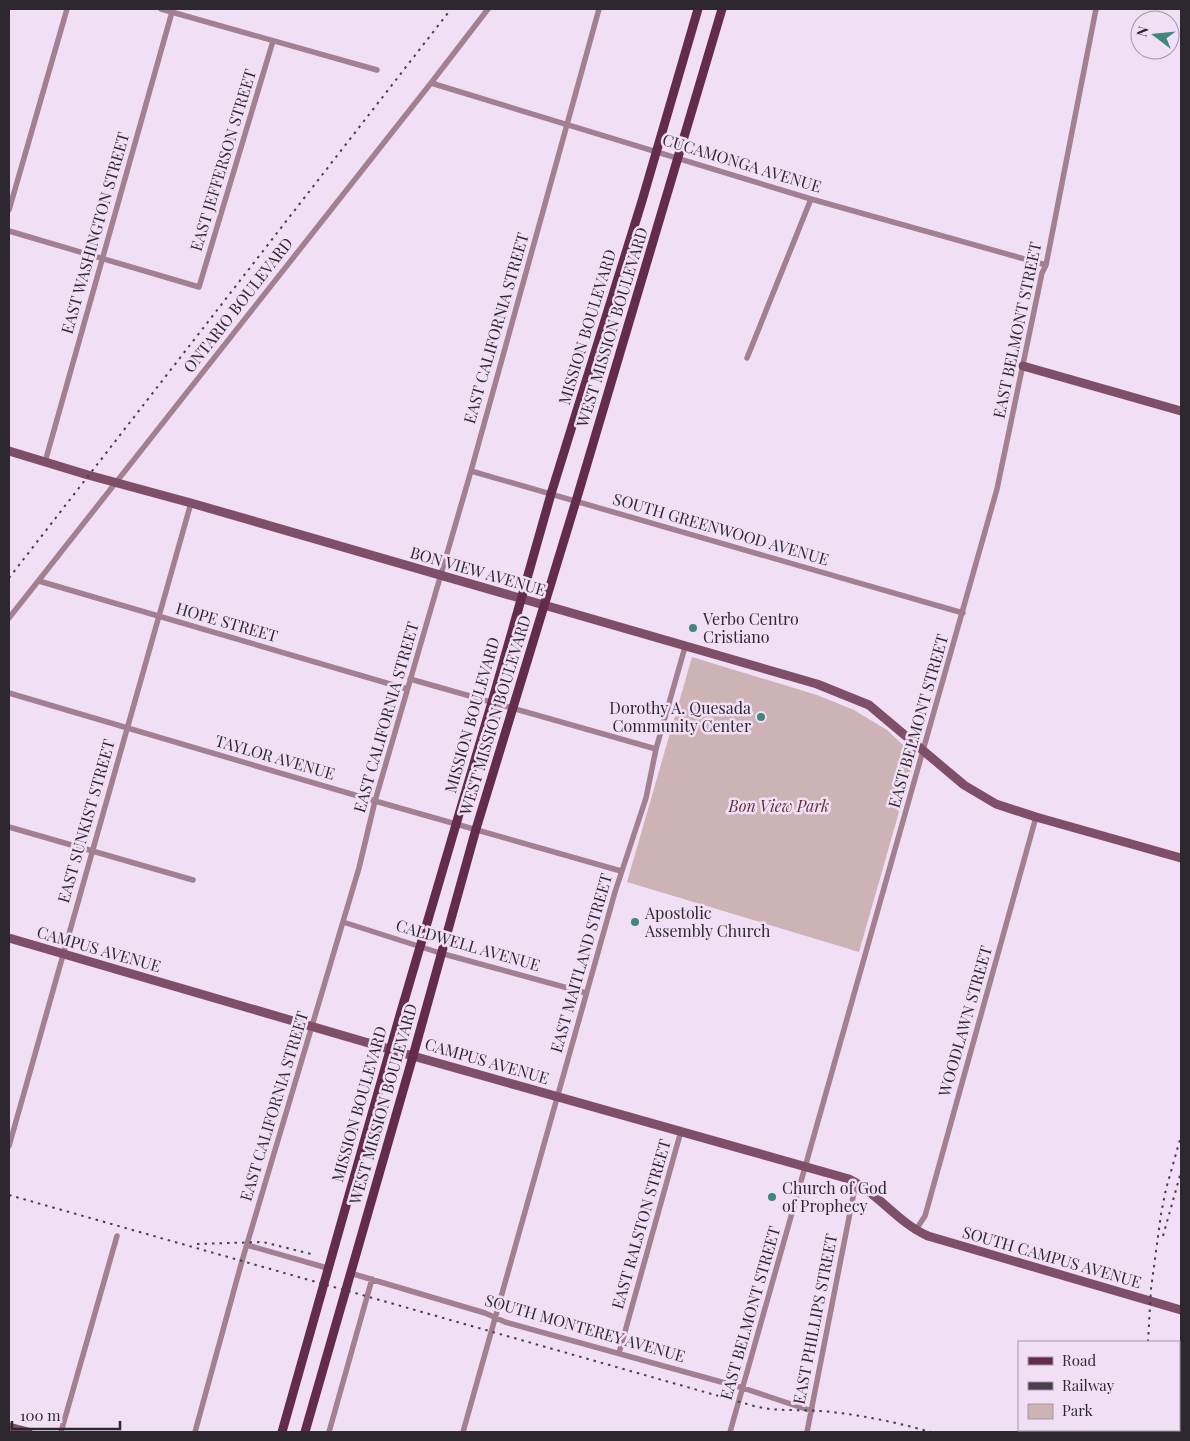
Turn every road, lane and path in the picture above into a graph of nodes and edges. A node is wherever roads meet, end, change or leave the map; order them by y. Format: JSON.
{"nodes":[{"id":1,"x":67,"y":9,"type":"edge"},
{"id":2,"x":161,"y":9,"type":"edge"},
{"id":3,"x":488,"y":9,"type":"edge"},
{"id":4,"x":600,"y":9,"type":"edge"},
{"id":5,"x":698,"y":9,"type":"edge"},
{"id":6,"x":722,"y":9,"type":"edge"},
{"id":7,"x":1096,"y":9,"type":"edge"},
{"id":8,"x":172,"y":12,"type":"junction"},
{"id":9,"x":273,"y":41,"type":"junction"},
{"id":10,"x":377,"y":70,"type":"dead end"},
{"id":11,"x":431,"y":83,"type":"junction"},
{"id":12,"x":567,"y":125,"type":"junction"},
{"id":13,"x":656,"y":151,"type":"junction"},
{"id":14,"x":678,"y":158,"type":"junction"},
{"id":15,"x":811,"y":199,"type":"junction"},
{"id":16,"x":9,"y":210,"type":"edge"},
{"id":17,"x":9,"y":231,"type":"edge"},
{"id":18,"x":102,"y":258,"type":"junction"},
{"id":19,"x":1046,"y":265,"type":"junction"},
{"id":20,"x":747,"y":358,"type":"dead end"},
{"id":21,"x":1023,"y":366,"type":"junction"},
{"id":22,"x":1181,"y":412,"type":"edge"},
{"id":23,"x":9,"y":452,"type":"edge"},
{"id":24,"x":45,"y":462,"type":"junction"},
{"id":25,"x":471,"y":471,"type":"junction"},
{"id":26,"x":116,"y":482,"type":"junction"},
{"id":27,"x":551,"y":494,"type":"junction"},
{"id":28,"x":576,"y":502,"type":"junction"},
{"id":29,"x":191,"y":503,"type":"junction"},
{"id":30,"x":441,"y":576,"type":"junction"},
{"id":31,"x":39,"y":581,"type":"junction"},
{"id":32,"x":522,"y":599,"type":"junction"},
{"id":33,"x":544,"y":606,"type":"junction"},
{"id":34,"x":963,"y":613,"type":"junction"},
{"id":35,"x":160,"y":616,"type":"junction"},
{"id":36,"x":9,"y":618,"type":"edge"},
{"id":37,"x":685,"y":647,"type":"junction"},
{"id":38,"x":410,"y":680,"type":"junction"},
{"id":39,"x":407,"y":689,"type":"junction"},
{"id":40,"x":9,"y":693,"type":"edge"},
{"id":41,"x":492,"y":702,"type":"junction"},
{"id":42,"x":512,"y":707,"type":"junction"},
{"id":43,"x":126,"y":728,"type":"junction"},
{"id":44,"x":656,"y":749,"type":"junction"},
{"id":45,"x":924,"y":750,"type":"junction"},
{"id":46,"x":375,"y":801,"type":"junction"},
{"id":47,"x":1036,"y":818,"type":"junction"},
{"id":48,"x":456,"y":823,"type":"junction"},
{"id":49,"x":9,"y":827,"type":"edge"},
{"id":50,"x":476,"y":829,"type":"junction"},
{"id":51,"x":92,"y":851,"type":"junction"},
{"id":52,"x":1181,"y":858,"type":"edge"},
{"id":53,"x":621,"y":871,"type":"junction"},
{"id":54,"x":193,"y":880,"type":"dead end"},
{"id":55,"x":343,"y":922,"type":"junction"},
{"id":56,"x":9,"y":938,"type":"edge"},
{"id":57,"x":420,"y":946,"type":"junction"},
{"id":58,"x":440,"y":953,"type":"junction"},
{"id":59,"x":63,"y":954,"type":"junction"},
{"id":60,"x":586,"y":993,"type":"junction"},
{"id":61,"x":312,"y":1027,"type":"junction"},
{"id":62,"x":390,"y":1050,"type":"junction"},
{"id":63,"x":413,"y":1056,"type":"junction"},
{"id":64,"x":557,"y":1096,"type":"junction"},
{"id":65,"x":681,"y":1132,"type":"junction"},
{"id":66,"x":9,"y":1146,"type":"edge"},
{"id":67,"x":805,"y":1166,"type":"junction"},
{"id":68,"x":856,"y":1182,"type":"junction"},
{"id":69,"x":915,"y":1230,"type":"junction"},
{"id":70,"x":117,"y":1236,"type":"dead end"},
{"id":71,"x":247,"y":1245,"type":"junction"},
{"id":72,"x":327,"y":1268,"type":"junction"},
{"id":73,"x":350,"y":1273,"type":"junction"},
{"id":74,"x":372,"y":1280,"type":"junction"},
{"id":75,"x":1181,"y":1310,"type":"edge"},
{"id":76,"x":495,"y":1317,"type":"junction"},
{"id":77,"x":619,"y":1354,"type":"junction"},
{"id":78,"x":742,"y":1388,"type":"junction"},
{"id":79,"x":812,"y":1410,"type":"junction"},
{"id":80,"x":9,"y":1426,"type":"edge"},
{"id":81,"x":28,"y":1432,"type":"edge"},
{"id":82,"x":61,"y":1432,"type":"edge"},
{"id":83,"x":195,"y":1432,"type":"edge"},
{"id":84,"x":282,"y":1432,"type":"edge"},
{"id":85,"x":305,"y":1432,"type":"edge"},
{"id":86,"x":329,"y":1432,"type":"edge"},
{"id":87,"x":462,"y":1432,"type":"edge"},
{"id":88,"x":730,"y":1432,"type":"edge"},
{"id":89,"x":807,"y":1432,"type":"edge"}],
"edges":[{"from":1,"to":16,"type":"street"},
{"from":2,"to":8,"type":"street"},
{"from":3,"to":11,"type":"street","name":"ONTARIO BOULEVARD"},
{"from":4,"to":12,"type":"street","name":"EAST CALIFORNIA STREET"},
{"from":5,"to":13,"type":"main road","name":"MISSION BOULEVARD"},
{"from":6,"to":14,"type":"main road","name":"WEST MISSION BOULEVARD"},
{"from":7,"to":19,"type":"street","name":"EAST BELMONT STREET"},
{"from":8,"to":9,"type":"street"},
{"from":8,"to":18,"type":"street","name":"EAST WASHINGTON STREET"},
{"from":9,"to":10,"type":"street"},
{"from":9,"to":18,"type":"street","name":"EAST JEFFERSON STREET"},
{"from":11,"to":12,"type":"street","name":"CUCAMONGA AVENUE"},
{"from":11,"to":26,"type":"street","name":"ONTARIO BOULEVARD"},
{"from":12,"to":13,"type":"street","name":"CUCAMONGA AVENUE"},
{"from":12,"to":25,"type":"street","name":"EAST CALIFORNIA STREET"},
{"from":13,"to":14,"type":"street","name":"CUCAMONGA AVENUE"},
{"from":13,"to":27,"type":"main road","name":"MISSION BOULEVARD"},
{"from":14,"to":15,"type":"street","name":"CUCAMONGA AVENUE"},
{"from":14,"to":28,"type":"main road","name":"WEST MISSION BOULEVARD"},
{"from":15,"to":19,"type":"street","name":"CUCAMONGA AVENUE"},
{"from":15,"to":20,"type":"street"},
{"from":17,"to":18,"type":"street"},
{"from":18,"to":24,"type":"street","name":"EAST WASHINGTON STREET"},
{"from":19,"to":21,"type":"street","name":"EAST BELMONT STREET"},
{"from":21,"to":22,"type":"street"},
{"from":21,"to":34,"type":"street","name":"EAST BELMONT STREET"},
{"from":23,"to":24,"type":"street","name":"BON VIEW AVENUE"},
{"from":24,"to":26,"type":"street","name":"BON VIEW AVENUE"},
{"from":25,"to":27,"type":"street","name":"SOUTH GREENWOOD AVENUE"},
{"from":25,"to":30,"type":"street","name":"EAST CALIFORNIA STREET"},
{"from":26,"to":29,"type":"street","name":"BON VIEW AVENUE"},
{"from":26,"to":31,"type":"street","name":"ONTARIO BOULEVARD"},
{"from":27,"to":28,"type":"street","name":"SOUTH GREENWOOD AVENUE"},
{"from":27,"to":32,"type":"main road","name":"MISSION BOULEVARD"},
{"from":28,"to":33,"type":"main road","name":"WEST MISSION BOULEVARD"},
{"from":28,"to":34,"type":"street","name":"SOUTH GREENWOOD AVENUE"},
{"from":29,"to":30,"type":"street","name":"BON VIEW AVENUE"},
{"from":29,"to":35,"type":"street","name":"EAST SUNKIST STREET"},
{"from":30,"to":32,"type":"street","name":"BON VIEW AVENUE"},
{"from":30,"to":38,"type":"street","name":"EAST CALIFORNIA STREET"},
{"from":31,"to":35,"type":"street","name":"HOPE STREET"},
{"from":31,"to":36,"type":"street","name":"ONTARIO BOULEVARD"},
{"from":32,"to":33,"type":"street","name":"BON VIEW AVENUE"},
{"from":32,"to":41,"type":"main road","name":"MISSION BOULEVARD"},
{"from":33,"to":37,"type":"street","name":"BON VIEW AVENUE"},
{"from":33,"to":42,"type":"main road","name":"WEST MISSION BOULEVARD"},
{"from":34,"to":45,"type":"street","name":"EAST BELMONT STREET"},
{"from":35,"to":39,"type":"street","name":"HOPE STREET"},
{"from":35,"to":43,"type":"street","name":"EAST SUNKIST STREET"},
{"from":37,"to":44,"type":"street","name":"EAST MAITLAND STREET"},
{"from":37,"to":45,"type":"street","name":"BON VIEW AVENUE"},
{"from":38,"to":39,"type":"street","name":"EAST CALIFORNIA STREET"},
{"from":38,"to":41,"type":"street"},
{"from":39,"to":46,"type":"street","name":"EAST CALIFORNIA STREET"},
{"from":40,"to":43,"type":"street","name":"TAYLOR AVENUE"},
{"from":41,"to":42,"type":"street"},
{"from":41,"to":48,"type":"main road","name":"MISSION BOULEVARD"},
{"from":42,"to":44,"type":"street"},
{"from":42,"to":50,"type":"main road","name":"WEST MISSION BOULEVARD"},
{"from":43,"to":46,"type":"street","name":"TAYLOR AVENUE"},
{"from":43,"to":51,"type":"street","name":"EAST SUNKIST STREET"},
{"from":44,"to":53,"type":"street","name":"EAST MAITLAND STREET"},
{"from":45,"to":47,"type":"street","name":"BON VIEW AVENUE"},
{"from":45,"to":67,"type":"street","name":"EAST BELMONT STREET"},
{"from":46,"to":48,"type":"street","name":"TAYLOR AVENUE"},
{"from":46,"to":55,"type":"street","name":"EAST CALIFORNIA STREET"},
{"from":47,"to":52,"type":"street","name":"BON VIEW AVENUE"},
{"from":47,"to":69,"type":"street","name":"WOODLAWN STREET"},
{"from":48,"to":50,"type":"street","name":"TAYLOR AVENUE"},
{"from":48,"to":57,"type":"main road","name":"MISSION BOULEVARD"},
{"from":49,"to":51,"type":"street"},
{"from":50,"to":53,"type":"street","name":"TAYLOR AVENUE"},
{"from":50,"to":58,"type":"main road","name":"WEST MISSION BOULEVARD"},
{"from":51,"to":54,"type":"street"},
{"from":51,"to":59,"type":"street","name":"EAST SUNKIST STREET"},
{"from":53,"to":60,"type":"street","name":"EAST MAITLAND STREET"},
{"from":55,"to":57,"type":"street","name":"CALDWELL AVENUE"},
{"from":55,"to":61,"type":"street","name":"EAST CALIFORNIA STREET"},
{"from":56,"to":59,"type":"street","name":"CAMPUS AVENUE"},
{"from":57,"to":58,"type":"street","name":"CALDWELL AVENUE"},
{"from":57,"to":62,"type":"main road","name":"MISSION BOULEVARD"},
{"from":58,"to":60,"type":"street","name":"CALDWELL AVENUE"},
{"from":58,"to":63,"type":"main road","name":"WEST MISSION BOULEVARD"},
{"from":59,"to":61,"type":"street","name":"CAMPUS AVENUE"},
{"from":59,"to":66,"type":"street","name":"EAST SUNKIST STREET"},
{"from":60,"to":64,"type":"street","name":"EAST MAITLAND STREET"},
{"from":61,"to":62,"type":"street","name":"CAMPUS AVENUE"},
{"from":61,"to":71,"type":"street","name":"EAST CALIFORNIA STREET"},
{"from":62,"to":63,"type":"street","name":"CAMPUS AVENUE"},
{"from":62,"to":72,"type":"main road","name":"MISSION BOULEVARD"},
{"from":63,"to":64,"type":"street","name":"CAMPUS AVENUE"},
{"from":63,"to":73,"type":"main road","name":"WEST MISSION BOULEVARD"},
{"from":64,"to":65,"type":"street","name":"CAMPUS AVENUE"},
{"from":64,"to":76,"type":"street","name":"EAST MAITLAND STREET"},
{"from":65,"to":67,"type":"street","name":"CAMPUS AVENUE"},
{"from":65,"to":77,"type":"street","name":"EAST RALSTON STREET"},
{"from":67,"to":68,"type":"street","name":"CAMPUS AVENUE"},
{"from":67,"to":78,"type":"street","name":"EAST BELMONT STREET"},
{"from":68,"to":69,"type":"street","name":"CAMPUS AVENUE"},
{"from":68,"to":79,"type":"street","name":"EAST PHILLIPS STREET"},
{"from":69,"to":75,"type":"street","name":"SOUTH CAMPUS AVENUE"},
{"from":70,"to":82,"type":"street"},
{"from":71,"to":72,"type":"street"},
{"from":71,"to":83,"type":"street","name":"EAST CALIFORNIA STREET"},
{"from":72,"to":84,"type":"main road","name":"MISSION BOULEVARD"},
{"from":73,"to":74,"type":"street","name":"SOUTH MONTEREY AVENUE"},
{"from":73,"to":85,"type":"main road","name":"WEST MISSION BOULEVARD"},
{"from":74,"to":76,"type":"street","name":"SOUTH MONTEREY AVENUE"},
{"from":74,"to":86,"type":"street"},
{"from":76,"to":77,"type":"street","name":"SOUTH MONTEREY AVENUE"},
{"from":76,"to":87,"type":"street","name":"EAST MAITLAND STREET"},
{"from":77,"to":78,"type":"street","name":"SOUTH MONTEREY AVENUE"},
{"from":78,"to":79,"type":"street","name":"SOUTH MONTEREY AVENUE"},
{"from":78,"to":88,"type":"street","name":"EAST BELMONT STREET"},
{"from":79,"to":89,"type":"street","name":"EAST PHILLIPS STREET"},
{"from":80,"to":81,"type":"street"}]}
